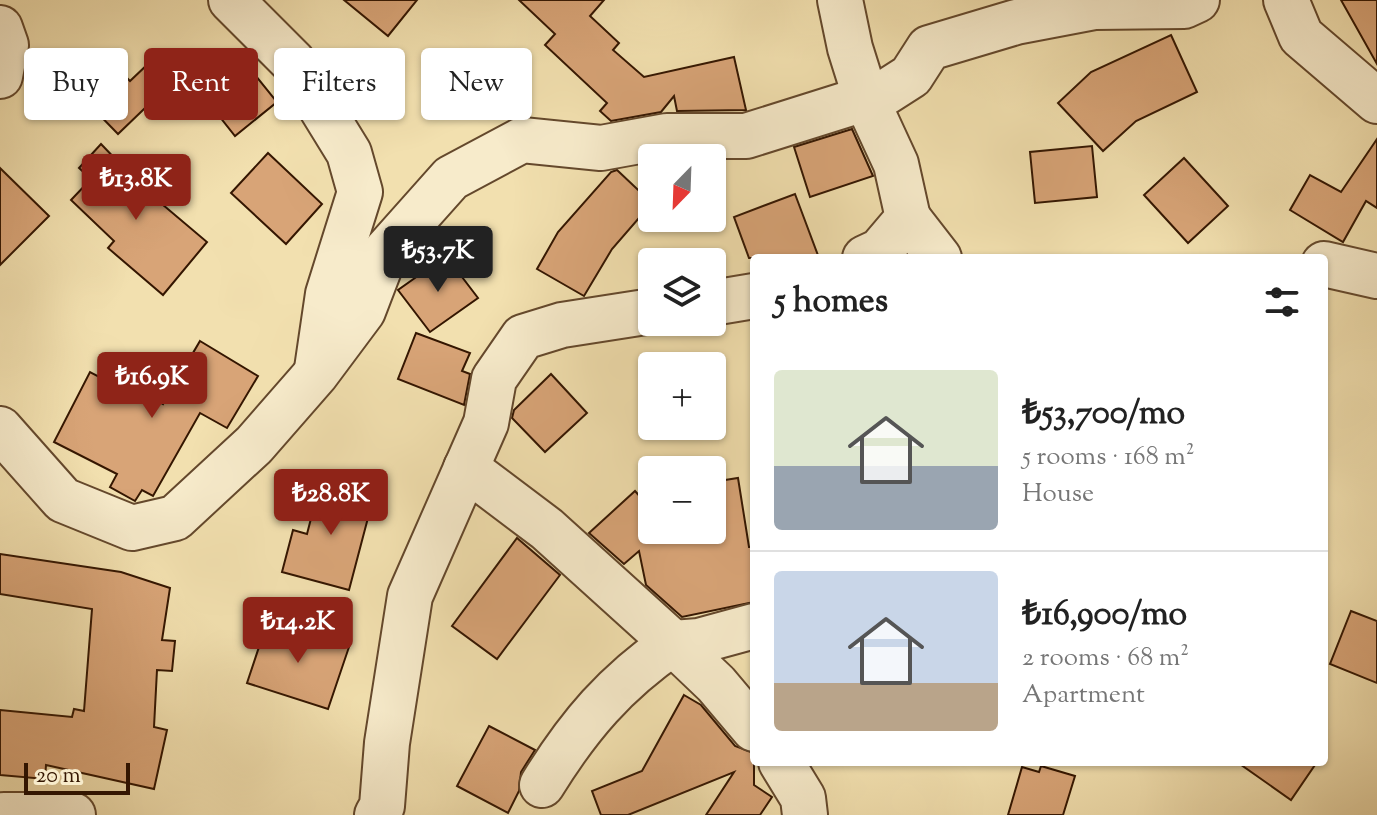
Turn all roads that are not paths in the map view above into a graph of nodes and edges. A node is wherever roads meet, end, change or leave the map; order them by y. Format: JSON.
{"nodes":[{"id":1,"x":231,"y":0,"type":"edge"},
{"id":2,"x":840,"y":0,"type":"edge"},
{"id":3,"x":1197,"y":0,"type":"edge"},
{"id":4,"x":1286,"y":0,"type":"edge"},
{"id":5,"x":0,"y":28,"type":"edge"},
{"id":6,"x":0,"y":76,"type":"edge"},
{"id":7,"x":866,"y":99,"type":"junction"},
{"id":8,"x":1377,"y":101,"type":"edge"},
{"id":9,"x":908,"y":218,"type":"junction"},
{"id":10,"x":874,"y":254,"type":"edge"},
{"id":11,"x":936,"y":254,"type":"edge"},
{"id":12,"x":1328,"y":265,"type":"edge"},
{"id":13,"x":1377,"y":276,"type":"edge"},
{"id":14,"x":750,"y":297,"type":"edge"},
{"id":15,"x":726,"y":301,"type":"edge"},
{"id":16,"x":638,"y":313,"type":"edge"},
{"id":17,"x":316,"y":374,"type":"junction"},
{"id":18,"x":0,"y":429,"type":"edge"},
{"id":19,"x":466,"y":468,"type":"junction"},
{"id":20,"x":750,"y":627,"type":"edge"},
{"id":21,"x":673,"y":643,"type":"junction"},
{"id":22,"x":750,"y":724,"type":"edge"},
{"id":23,"x":783,"y":766,"type":"edge"},
{"id":24,"x":542,"y":785,"type":"dead end"},
{"id":25,"x":4,"y":815,"type":"edge"},
{"id":26,"x":73,"y":815,"type":"edge"},
{"id":27,"x":377,"y":815,"type":"edge"},
{"id":28,"x":805,"y":815,"type":"edge"}],
"edges":[{"from":1,"to":17,"type":"street"},
{"from":2,"to":7,"type":"street"},
{"from":3,"to":7,"type":"street"},
{"from":4,"to":8,"type":"street"},
{"from":5,"to":6,"type":"street"},
{"from":7,"to":9,"type":"street"},
{"from":7,"to":17,"type":"street"},
{"from":9,"to":10,"type":"street"},
{"from":9,"to":11,"type":"street"},
{"from":12,"to":13,"type":"street"},
{"from":14,"to":15,"type":"street"},
{"from":16,"to":19,"type":"street"},
{"from":17,"to":18,"type":"street"},
{"from":19,"to":21,"type":"street"},
{"from":19,"to":27,"type":"street"},
{"from":20,"to":21,"type":"street"},
{"from":21,"to":22,"type":"street"},
{"from":21,"to":24,"type":"street"},
{"from":23,"to":28,"type":"street"},
{"from":25,"to":26,"type":"street"}]}
